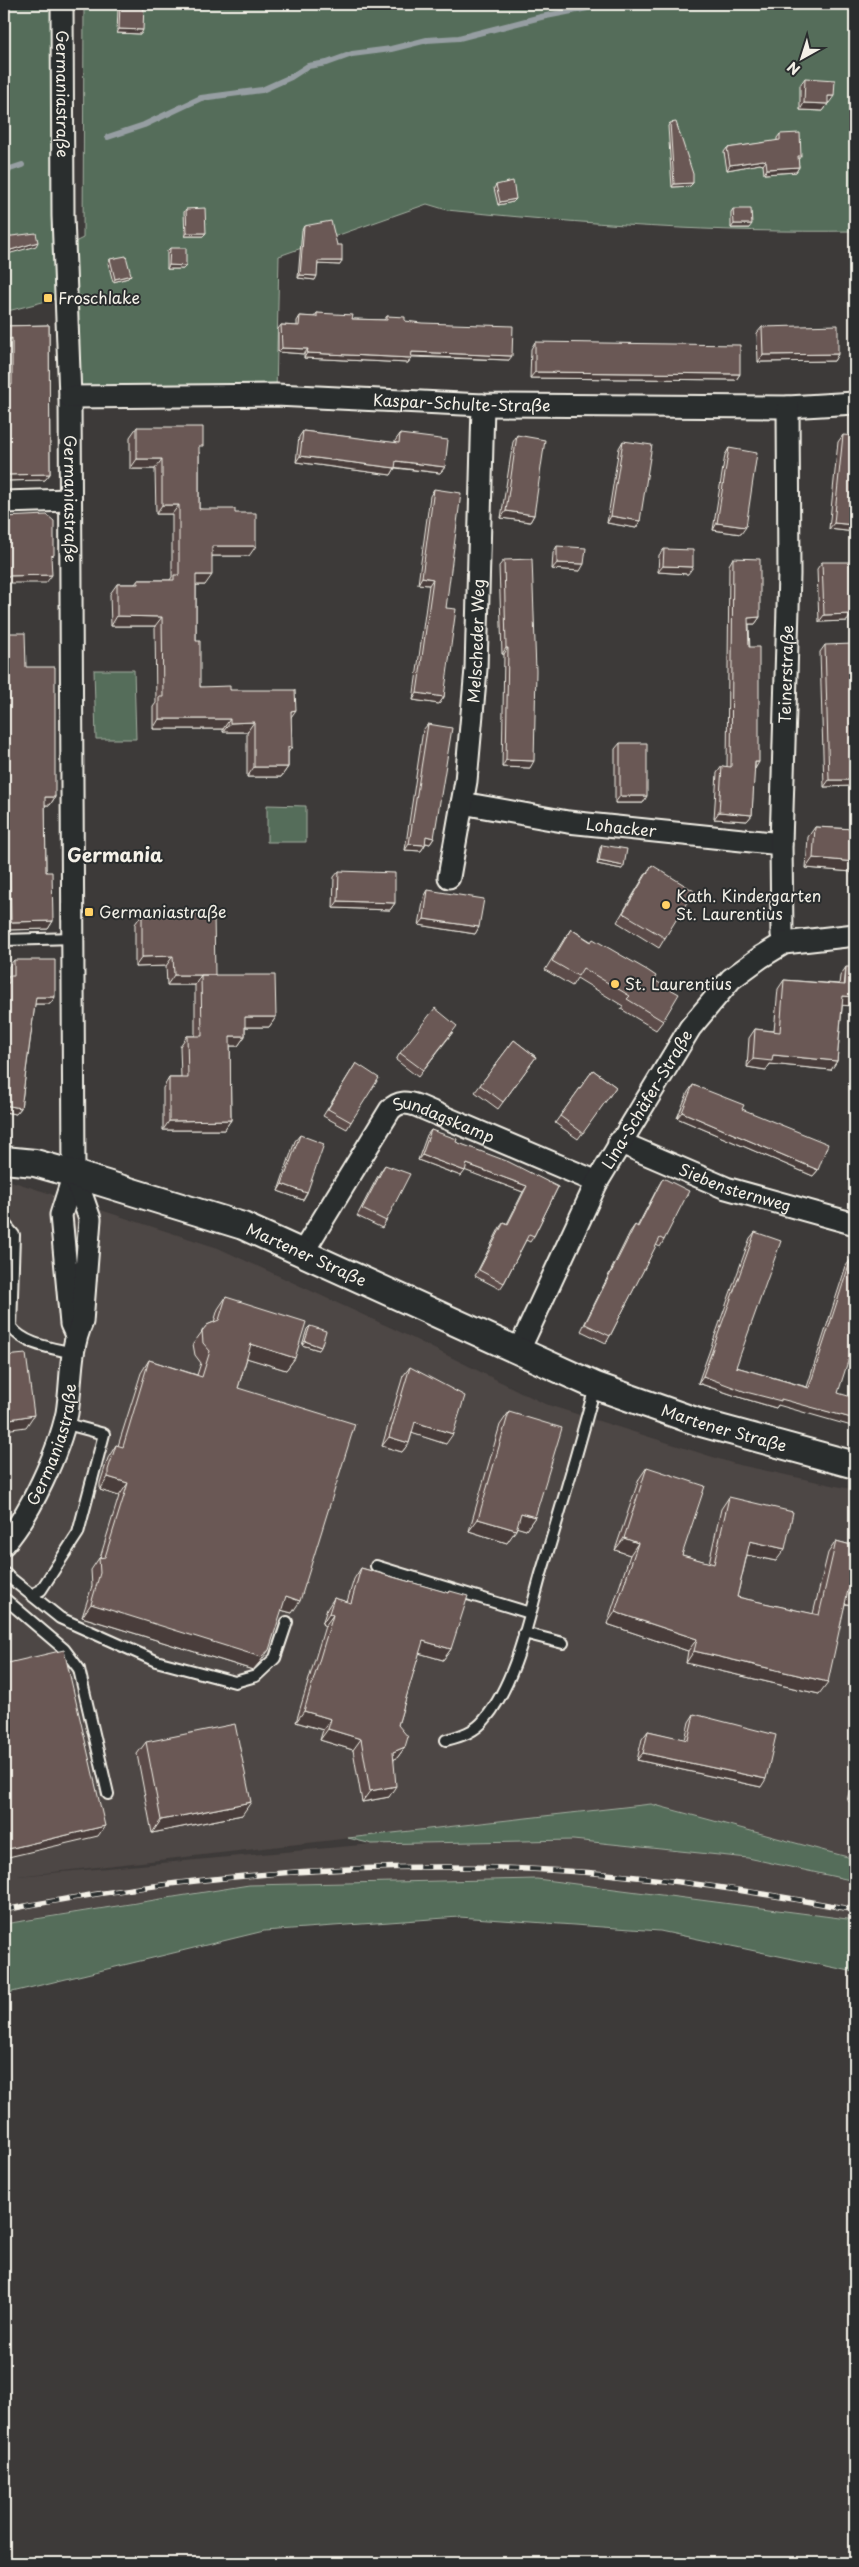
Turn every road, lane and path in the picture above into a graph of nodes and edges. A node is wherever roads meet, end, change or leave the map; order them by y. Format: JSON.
{"nodes":[{"id":1,"x":62,"y":4,"type":"edge"},
{"id":2,"x":70,"y":397,"type":"junction"},
{"id":3,"x":855,"y":402,"type":"edge"},
{"id":4,"x":483,"y":405,"type":"junction"},
{"id":5,"x":788,"y":406,"type":"junction"},
{"id":6,"x":70,"y":500,"type":"junction"},
{"id":7,"x":4,"y":502,"type":"edge"},
{"id":8,"x":462,"y":803,"type":"junction"},
{"id":9,"x":781,"y":844,"type":"junction"},
{"id":10,"x":449,"y":877,"type":"dead end"},
{"id":11,"x":855,"y":935,"type":"edge"},
{"id":12,"x":74,"y":938,"type":"junction"},
{"id":13,"x":4,"y":940,"type":"edge"},
{"id":14,"x":784,"y":944,"type":"junction"},
{"id":15,"x":619,"y":1142,"type":"junction"},
{"id":16,"x":4,"y":1160,"type":"edge"},
{"id":17,"x":74,"y":1174,"type":"junction"},
{"id":18,"x":597,"y":1182,"type":"junction"},
{"id":19,"x":4,"y":1223,"type":"edge"},
{"id":20,"x":855,"y":1224,"type":"edge"},
{"id":21,"x":303,"y":1252,"type":"junction"},
{"id":22,"x":7,"y":1327,"type":"edge"},
{"id":23,"x":75,"y":1344,"type":"junction"},
{"id":24,"x":518,"y":1352,"type":"junction"},
{"id":25,"x":596,"y":1386,"type":"junction"},
{"id":26,"x":63,"y":1423,"type":"junction"},
{"id":27,"x":855,"y":1465,"type":"edge"},
{"id":28,"x":4,"y":1544,"type":"edge"},
{"id":29,"x":376,"y":1566,"type":"dead end"},
{"id":30,"x":4,"y":1573,"type":"edge"},
{"id":31,"x":31,"y":1595,"type":"junction"},
{"id":32,"x":4,"y":1598,"type":"edge"},
{"id":33,"x":530,"y":1613,"type":"junction"},
{"id":34,"x":287,"y":1622,"type":"dead end"},
{"id":35,"x":524,"y":1633,"type":"junction"},
{"id":36,"x":563,"y":1643,"type":"dead end"},
{"id":37,"x":446,"y":1740,"type":"dead end"},
{"id":38,"x":108,"y":1794,"type":"dead end"}],
"edges":[{"from":1,"to":2,"type":"street","name":"Germaniastraße"},
{"from":2,"to":4,"type":"street","name":"Kaspar-Schulte-Straße"},
{"from":2,"to":6,"type":"street","name":"Germaniastraße"},
{"from":3,"to":5,"type":"street","name":"Kaspar-Schulte-Straße"},
{"from":4,"to":5,"type":"street","name":"Kaspar-Schulte-Straße"},
{"from":4,"to":8,"type":"street","name":"Melscheder Weg"},
{"from":5,"to":9,"type":"street","name":"Teinerstraße"},
{"from":6,"to":7,"type":"street"},
{"from":6,"to":12,"type":"street","name":"Germaniastraße"},
{"from":8,"to":9,"type":"street","name":"Lohacker"},
{"from":8,"to":10,"type":"street","name":"Melscheder Weg"},
{"from":9,"to":14,"type":"street","name":"Teinerstraße"},
{"from":11,"to":14,"type":"street","name":"Lina-Schäfer-Straße"},
{"from":12,"to":13,"type":"lane"},
{"from":12,"to":17,"type":"street","name":"Germaniastraße"},
{"from":14,"to":15,"type":"street","name":"Lina-Schäfer-Straße"},
{"from":15,"to":18,"type":"street","name":"Lina-Schäfer-Straße"},
{"from":15,"to":20,"type":"street","name":"Siebensternweg"},
{"from":16,"to":17,"type":"street","name":"Martener Straße"},
{"from":17,"to":21,"type":"street","name":"Martener Straße"},
{"from":17,"to":23,"type":"street","name":"Germaniastraße"},
{"from":17,"to":23,"type":"street","name":"Germaniastraße"},
{"from":18,"to":21,"type":"street","name":"Sundagskamp"},
{"from":18,"to":24,"type":"street","name":"Lina-Schäfer-Straße"},
{"from":19,"to":22,"type":"lane"},
{"from":21,"to":24,"type":"street","name":"Martener Straße"},
{"from":22,"to":23,"type":"lane"},
{"from":23,"to":26,"type":"street","name":"Germaniastraße"},
{"from":24,"to":25,"type":"street","name":"Martener Straße"},
{"from":25,"to":27,"type":"street","name":"Martener Straße"},
{"from":25,"to":33,"type":"lane"},
{"from":26,"to":28,"type":"street","name":"Germaniastraße"},
{"from":26,"to":31,"type":"lane"},
{"from":29,"to":33,"type":"lane"},
{"from":30,"to":31,"type":"lane"},
{"from":31,"to":34,"type":"lane"},
{"from":32,"to":38,"type":"lane"},
{"from":33,"to":35,"type":"lane"},
{"from":35,"to":36,"type":"lane"},
{"from":35,"to":37,"type":"lane"}]}
